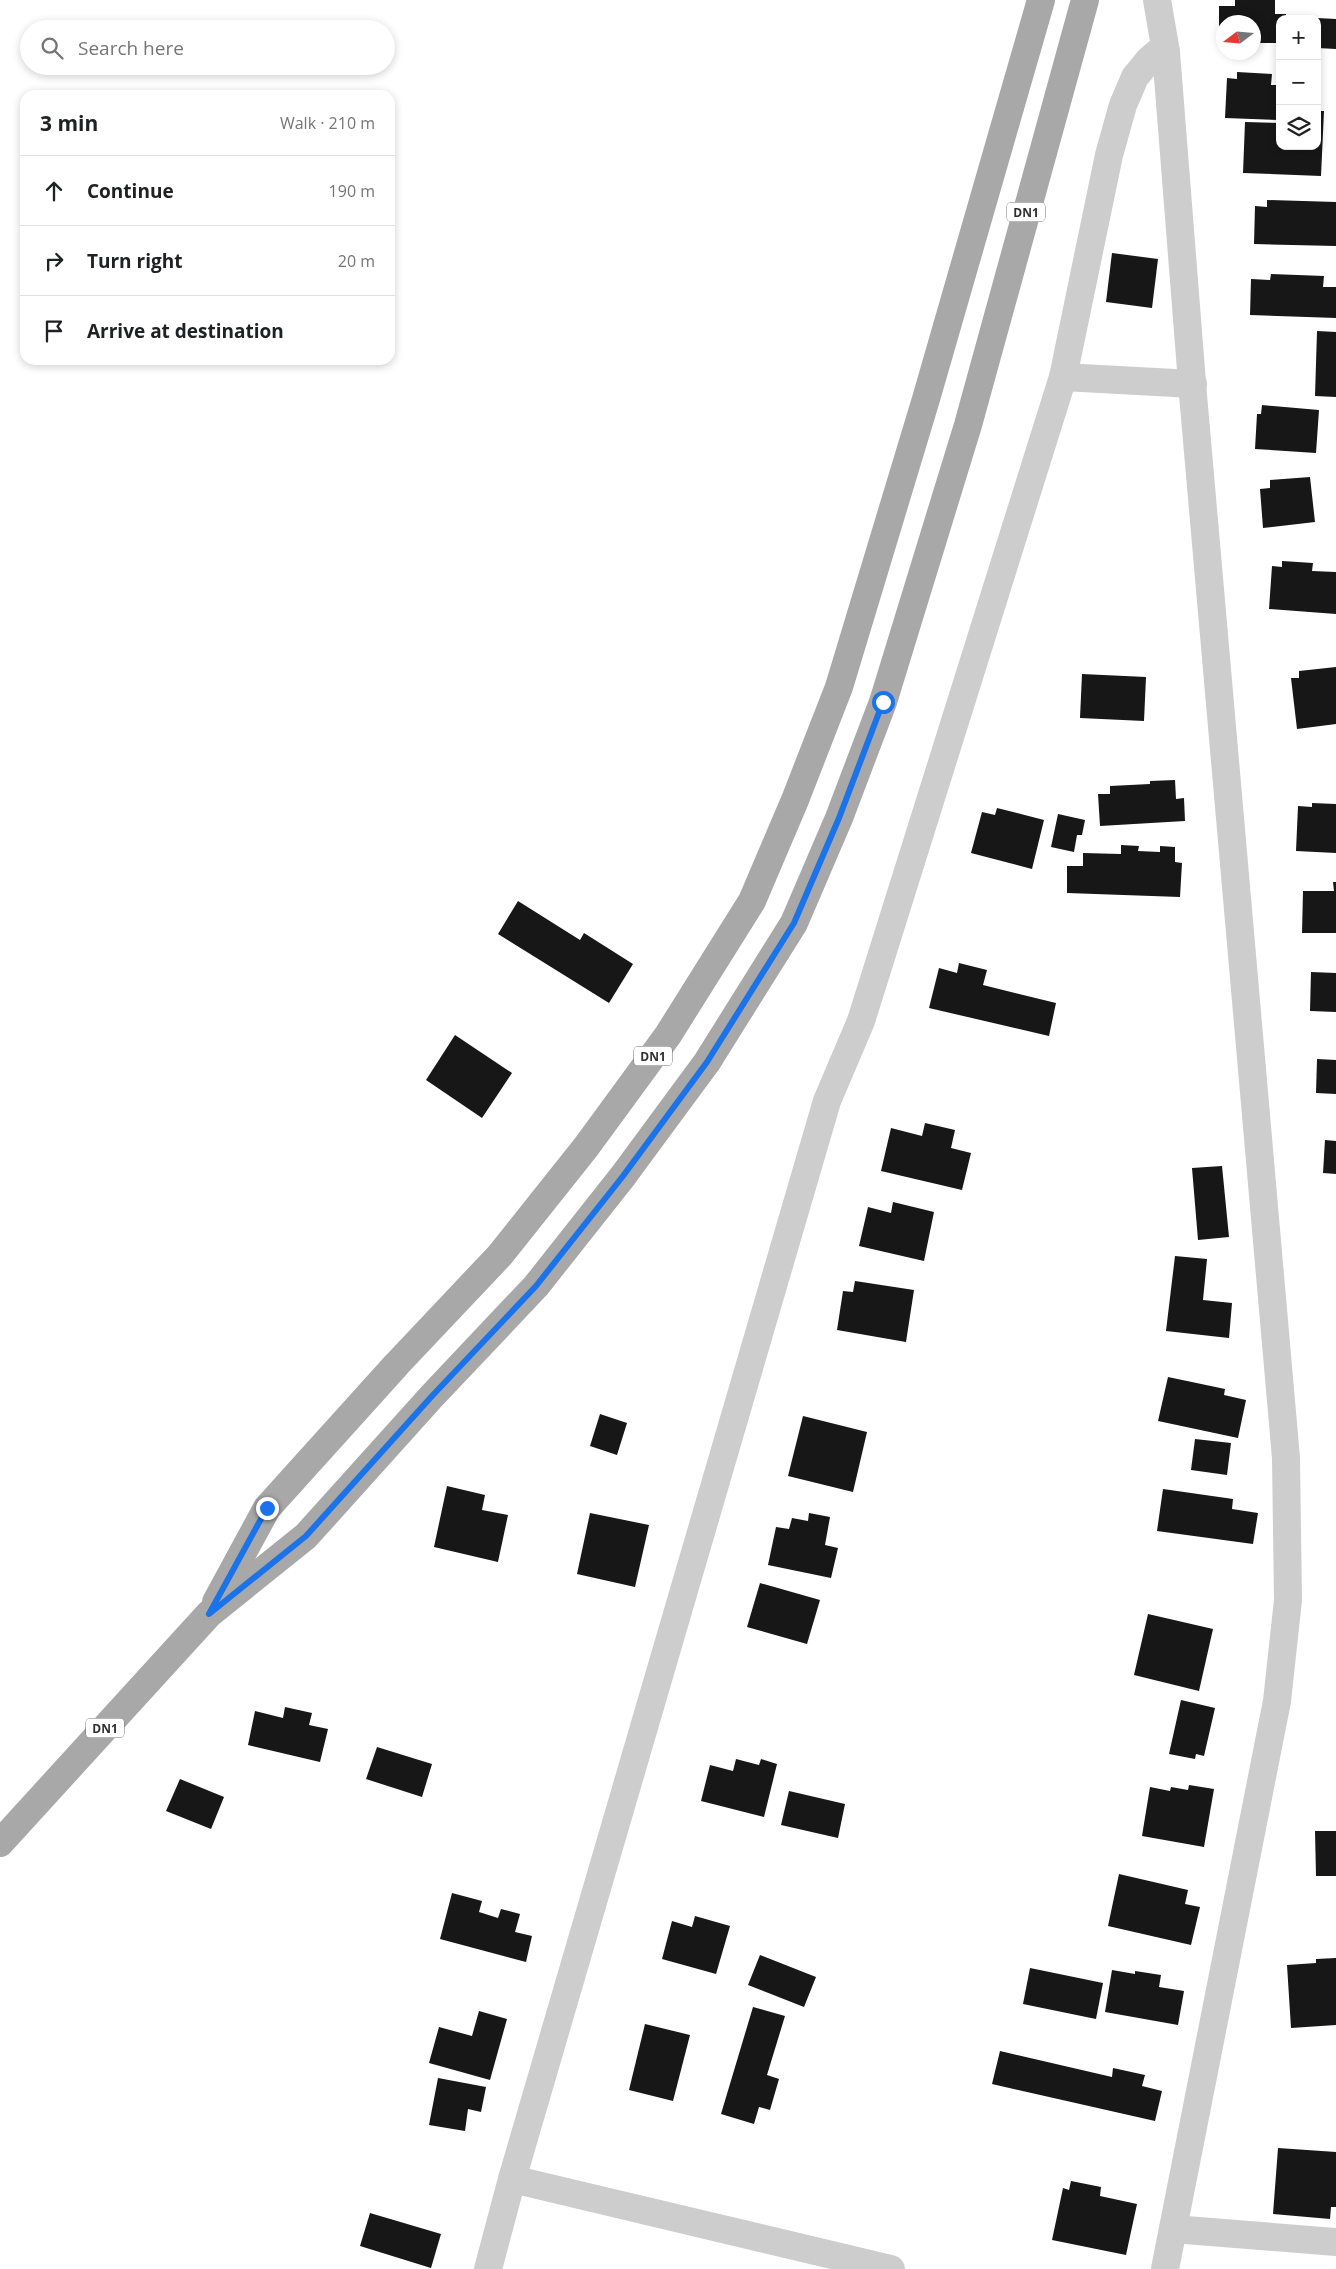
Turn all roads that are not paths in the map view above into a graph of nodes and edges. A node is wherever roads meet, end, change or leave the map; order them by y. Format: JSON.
{"nodes":[{"id":1,"x":1041,"y":0,"type":"edge"},
{"id":2,"x":1085,"y":0,"type":"edge"},
{"id":3,"x":1157,"y":0,"type":"edge"},
{"id":4,"x":1166,"y":52,"type":"junction"},
{"id":5,"x":1063,"y":377,"type":"junction"},
{"id":6,"x":1192,"y":384,"type":"junction"},
{"id":7,"x":209,"y":1614,"type":"junction"},
{"id":8,"x":0,"y":1843,"type":"edge"},
{"id":9,"x":512,"y":2179,"type":"junction"},
{"id":10,"x":1173,"y":2229,"type":"junction"},
{"id":11,"x":1336,"y":2242,"type":"edge"},
{"id":12,"x":488,"y":2269,"type":"edge"},
{"id":13,"x":891,"y":2269,"type":"edge"},
{"id":14,"x":1165,"y":2269,"type":"edge"}],
"edges":[{"from":1,"to":7,"type":"main road","number":"DN1"},
{"from":2,"to":7,"type":"main road","number":"DN1"},
{"from":3,"to":4,"type":"street"},
{"from":4,"to":5,"type":"street"},
{"from":4,"to":6,"type":"street"},
{"from":5,"to":6,"type":"street"},
{"from":5,"to":9,"type":"street"},
{"from":6,"to":10,"type":"street"},
{"from":7,"to":8,"type":"main road","number":"DN1"},
{"from":9,"to":12,"type":"street"},
{"from":9,"to":13,"type":"street"},
{"from":10,"to":11,"type":"street"},
{"from":10,"to":14,"type":"street"}]}
